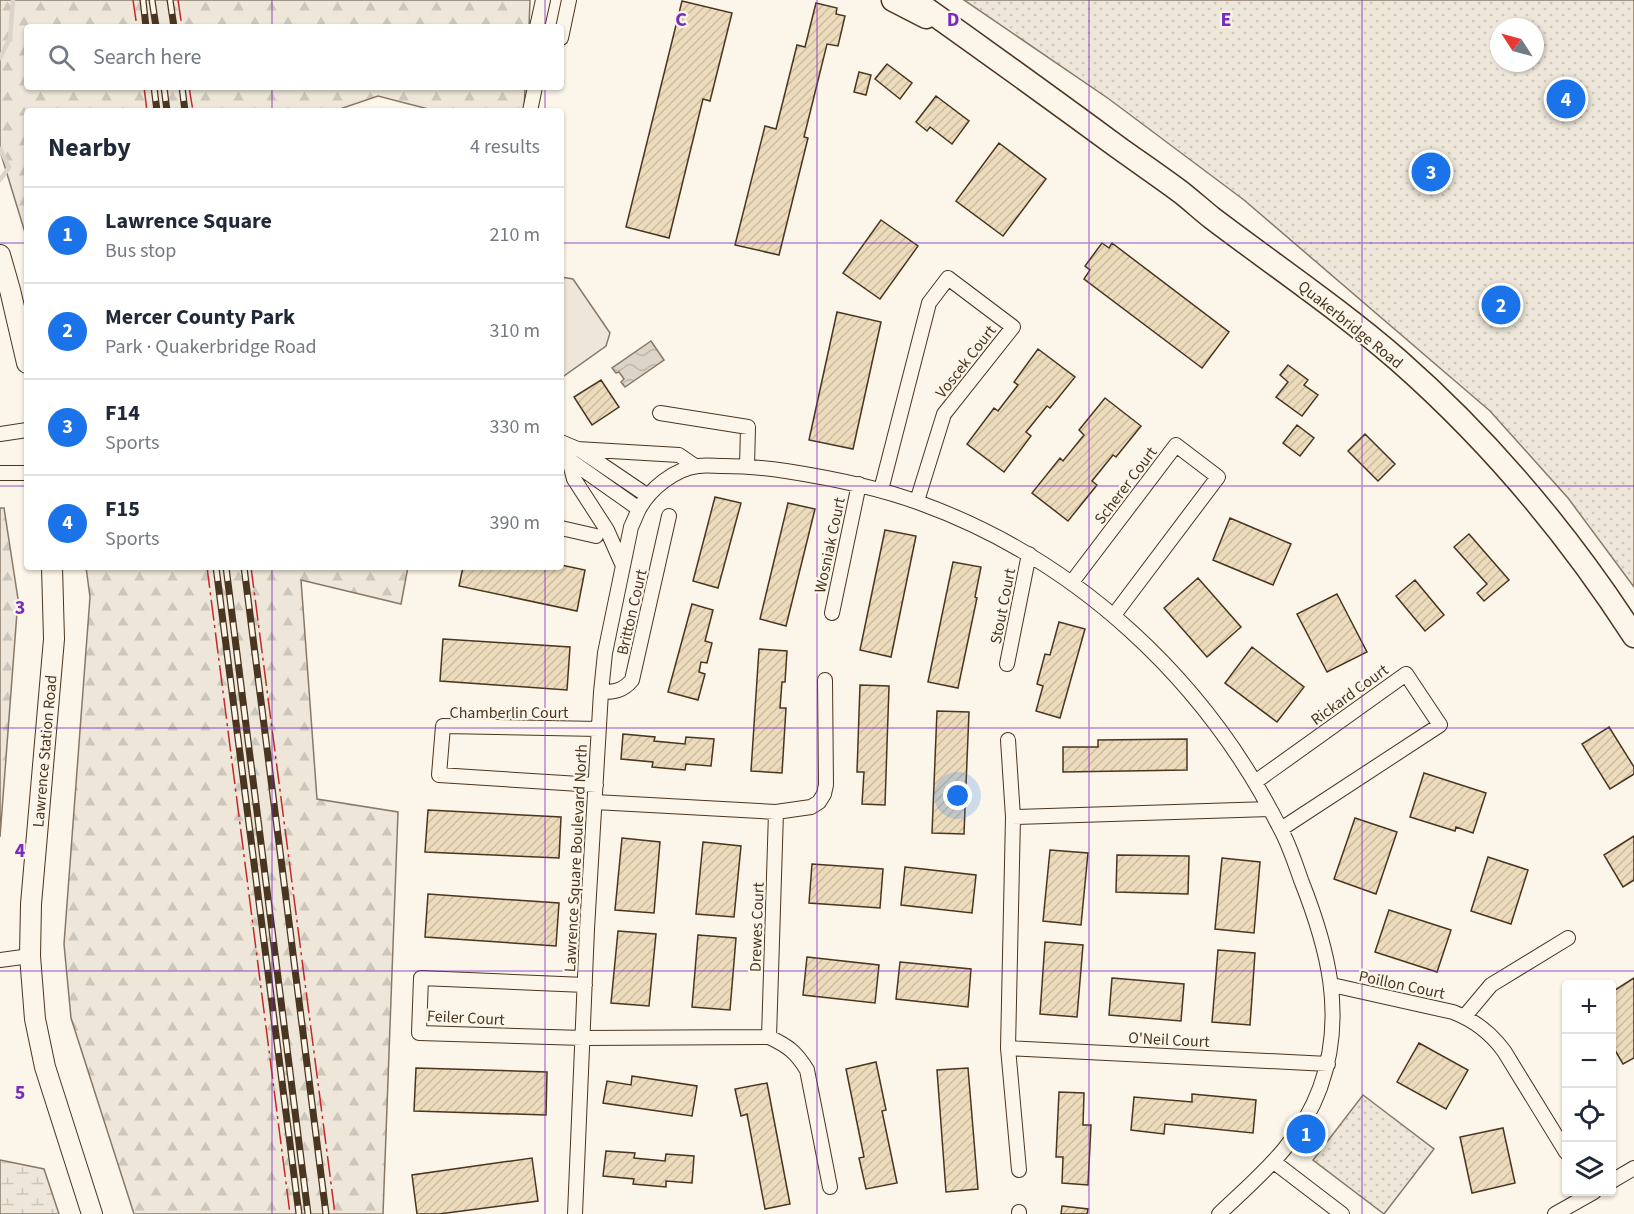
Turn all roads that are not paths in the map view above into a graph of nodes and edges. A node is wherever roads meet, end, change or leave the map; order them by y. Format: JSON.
{"nodes":[{"id":1,"x":543,"y":0,"type":"edge"},
{"id":2,"x":569,"y":0,"type":"edge"},
{"id":3,"x":893,"y":0,"type":"edge"},
{"id":4,"x":914,"y":0,"type":"edge"},
{"id":5,"x":538,"y":24,"type":"edge"},
{"id":6,"x":564,"y":24,"type":"edge"},
{"id":7,"x":1012,"y":69,"type":"junction"},
{"id":8,"x":535,"y":90,"type":"edge"},
{"id":9,"x":531,"y":108,"type":"edge"},
{"id":10,"x":0,"y":255,"type":"edge"},
{"id":11,"x":24,"y":350,"type":"edge"},
{"id":12,"x":660,"y":413,"type":"dead end"},
{"id":13,"x":24,"y":430,"type":"edge"},
{"id":14,"x":0,"y":434,"type":"edge"},
{"id":15,"x":569,"y":454,"type":"edge"},
{"id":16,"x":695,"y":466,"type":"junction"},
{"id":17,"x":747,"y":466,"type":"junction"},
{"id":18,"x":0,"y":473,"type":"edge"},
{"id":19,"x":24,"y":473,"type":"edge"},
{"id":20,"x":859,"y":484,"type":"junction"},
{"id":21,"x":881,"y":490,"type":"junction"},
{"id":22,"x":648,"y":495,"type":"junction"},
{"id":23,"x":917,"y":501,"type":"junction"},
{"id":24,"x":639,"y":509,"type":"junction"},
{"id":25,"x":669,"y":516,"type":"dead end"},
{"id":26,"x":564,"y":529,"type":"edge"},
{"id":27,"x":596,"y":536,"type":"dead end"},
{"id":28,"x":1029,"y":554,"type":"junction"},
{"id":29,"x":623,"y":566,"type":"junction"},
{"id":30,"x":52,"y":570,"type":"edge"},
{"id":31,"x":1072,"y":582,"type":"junction"},
{"id":32,"x":832,"y":613,"type":"dead end"},
{"id":33,"x":1114,"y":615,"type":"junction"},
{"id":34,"x":1634,"y":636,"type":"edge"},
{"id":35,"x":1007,"y":664,"type":"dead end"},
{"id":36,"x":825,"y":680,"type":"dead end"},
{"id":37,"x":601,"y":692,"type":"junction"},
{"id":38,"x":599,"y":729,"type":"junction"},
{"id":39,"x":1008,"y":740,"type":"dead end"},
{"id":40,"x":1255,"y":782,"type":"junction"},
{"id":41,"x":596,"y":784,"type":"junction"},
{"id":42,"x":595,"y":802,"type":"junction"},
{"id":43,"x":1269,"y":809,"type":"junction"},
{"id":44,"x":776,"y":812,"type":"junction"},
{"id":45,"x":1013,"y":817,"type":"junction"},
{"id":46,"x":1281,"y":829,"type":"junction"},
{"id":47,"x":1568,"y":938,"type":"dead end"},
{"id":48,"x":30,"y":956,"type":"junction"},
{"id":49,"x":0,"y":960,"type":"edge"},
{"id":50,"x":585,"y":985,"type":"junction"},
{"id":51,"x":1332,"y":985,"type":"junction"},
{"id":52,"x":1465,"y":1016,"type":"junction"},
{"id":53,"x":769,"y":1037,"type":"junction"},
{"id":54,"x":583,"y":1038,"type":"junction"},
{"id":55,"x":1008,"y":1048,"type":"junction"},
{"id":56,"x":1328,"y":1064,"type":"junction"},
{"id":57,"x":1562,"y":1146,"type":"edge"},
{"id":58,"x":1274,"y":1162,"type":"junction"},
{"id":59,"x":1634,"y":1168,"type":"edge"},
{"id":60,"x":1019,"y":1170,"type":"dead end"},
{"id":61,"x":1616,"y":1178,"type":"edge"},
{"id":62,"x":830,"y":1187,"type":"dead end"},
{"id":63,"x":1585,"y":1196,"type":"edge"},
{"id":64,"x":1236,"y":1198,"type":"junction"},
{"id":65,"x":92,"y":1214,"type":"edge"},
{"id":66,"x":575,"y":1214,"type":"edge"},
{"id":67,"x":1219,"y":1214,"type":"edge"},
{"id":68,"x":1233,"y":1214,"type":"edge"},
{"id":69,"x":1342,"y":1214,"type":"edge"},
{"id":70,"x":1555,"y":1214,"type":"edge"}],
"edges":[{"from":1,"to":5,"type":"street"},
{"from":2,"to":6,"type":"street"},
{"from":3,"to":7,"type":"main road"},
{"from":4,"to":7,"type":"main road"},
{"from":7,"to":34,"type":"main road","name":"Quakerbridge Road"},
{"from":8,"to":9,"type":"street"},
{"from":10,"to":11,"type":"main road"},
{"from":12,"to":17,"type":"street"},
{"from":13,"to":14,"type":"street"},
{"from":15,"to":16,"type":"street"},
{"from":15,"to":22,"type":"street"},
{"from":15,"to":24,"type":"street"},
{"from":15,"to":29,"type":"street"},
{"from":16,"to":17,"type":"street","name":"Lawrence Square Boulevard North"},
{"from":16,"to":22,"type":"street","name":"Lawrence Square Boulevard North"},
{"from":17,"to":20,"type":"street","name":"Lawrence Square Boulevard North"},
{"from":18,"to":19,"type":"street"},
{"from":20,"to":21,"type":"street","name":"Lawrence Square Boulevard North"},
{"from":20,"to":32,"type":"street","name":"Wosniak Court"},
{"from":21,"to":23,"type":"street","name":"Lawrence Square Boulevard North"},
{"from":21,"to":23,"type":"street","name":"Voscek Court"},
{"from":22,"to":24,"type":"street","name":"Lawrence Square Boulevard North"},
{"from":23,"to":28,"type":"street","name":"Lawrence Square Boulevard North"},
{"from":24,"to":29,"type":"street","name":"Lawrence Square Boulevard North"},
{"from":25,"to":37,"type":"street","name":"Britton Court"},
{"from":26,"to":27,"type":"street"},
{"from":28,"to":31,"type":"street","name":"Lawrence Square Boulevard North"},
{"from":28,"to":35,"type":"street","name":"Stout Court"},
{"from":29,"to":37,"type":"street","name":"Lawrence Square Boulevard North"},
{"from":30,"to":48,"type":"main road","name":"Lawrence Station Road"},
{"from":31,"to":33,"type":"street","name":"Lawrence Square Boulevard North"},
{"from":31,"to":33,"type":"street","name":"Scherer Court"},
{"from":33,"to":40,"type":"street","name":"Lawrence Square Boulevard North"},
{"from":36,"to":44,"type":"street"},
{"from":37,"to":38,"type":"street","name":"Lawrence Square Boulevard North"},
{"from":38,"to":41,"type":"street","name":"Lawrence Square Boulevard North"},
{"from":38,"to":41,"type":"street","name":"Chamberlin Court"},
{"from":39,"to":45,"type":"street"},
{"from":40,"to":43,"type":"street","name":"Lawrence Square Boulevard North"},
{"from":40,"to":46,"type":"street","name":"Rickard Court"},
{"from":41,"to":42,"type":"street","name":"Lawrence Square Boulevard North"},
{"from":42,"to":44,"type":"street"},
{"from":42,"to":50,"type":"street","name":"Lawrence Square Boulevard North"},
{"from":43,"to":45,"type":"street"},
{"from":43,"to":46,"type":"street","name":"Lawrence Square Boulevard North"},
{"from":44,"to":53,"type":"street","name":"Drewes Court"},
{"from":45,"to":55,"type":"street"},
{"from":46,"to":51,"type":"street","name":"Lawrence Square Boulevard North"},
{"from":47,"to":52,"type":"street"},
{"from":48,"to":49,"type":"street"},
{"from":48,"to":65,"type":"main road","name":"Lawrence Station Road"},
{"from":50,"to":54,"type":"street","name":"Lawrence Square Boulevard North"},
{"from":50,"to":54,"type":"street","name":"Feiler Court"},
{"from":51,"to":52,"type":"street","name":"Poillon Court"},
{"from":51,"to":56,"type":"street","name":"Lawrence Square Boulevard North"},
{"from":52,"to":57,"type":"street","name":"Poillon Court"},
{"from":53,"to":54,"type":"street"},
{"from":53,"to":62,"type":"street"},
{"from":54,"to":66,"type":"street","name":"Lawrence Square Boulevard North"},
{"from":55,"to":56,"type":"street","name":"O'Neil Court"},
{"from":55,"to":60,"type":"street"},
{"from":56,"to":58,"type":"street","name":"Lawrence Square Boulevard North"},
{"from":58,"to":64,"type":"street","name":"Lawrence Square Boulevard North"},
{"from":58,"to":69,"type":"street"},
{"from":59,"to":61,"type":"street"},
{"from":63,"to":70,"type":"street"},
{"from":64,"to":67,"type":"street","name":"Lawrence Square Boulevard North"},
{"from":64,"to":68,"type":"street"}]}
